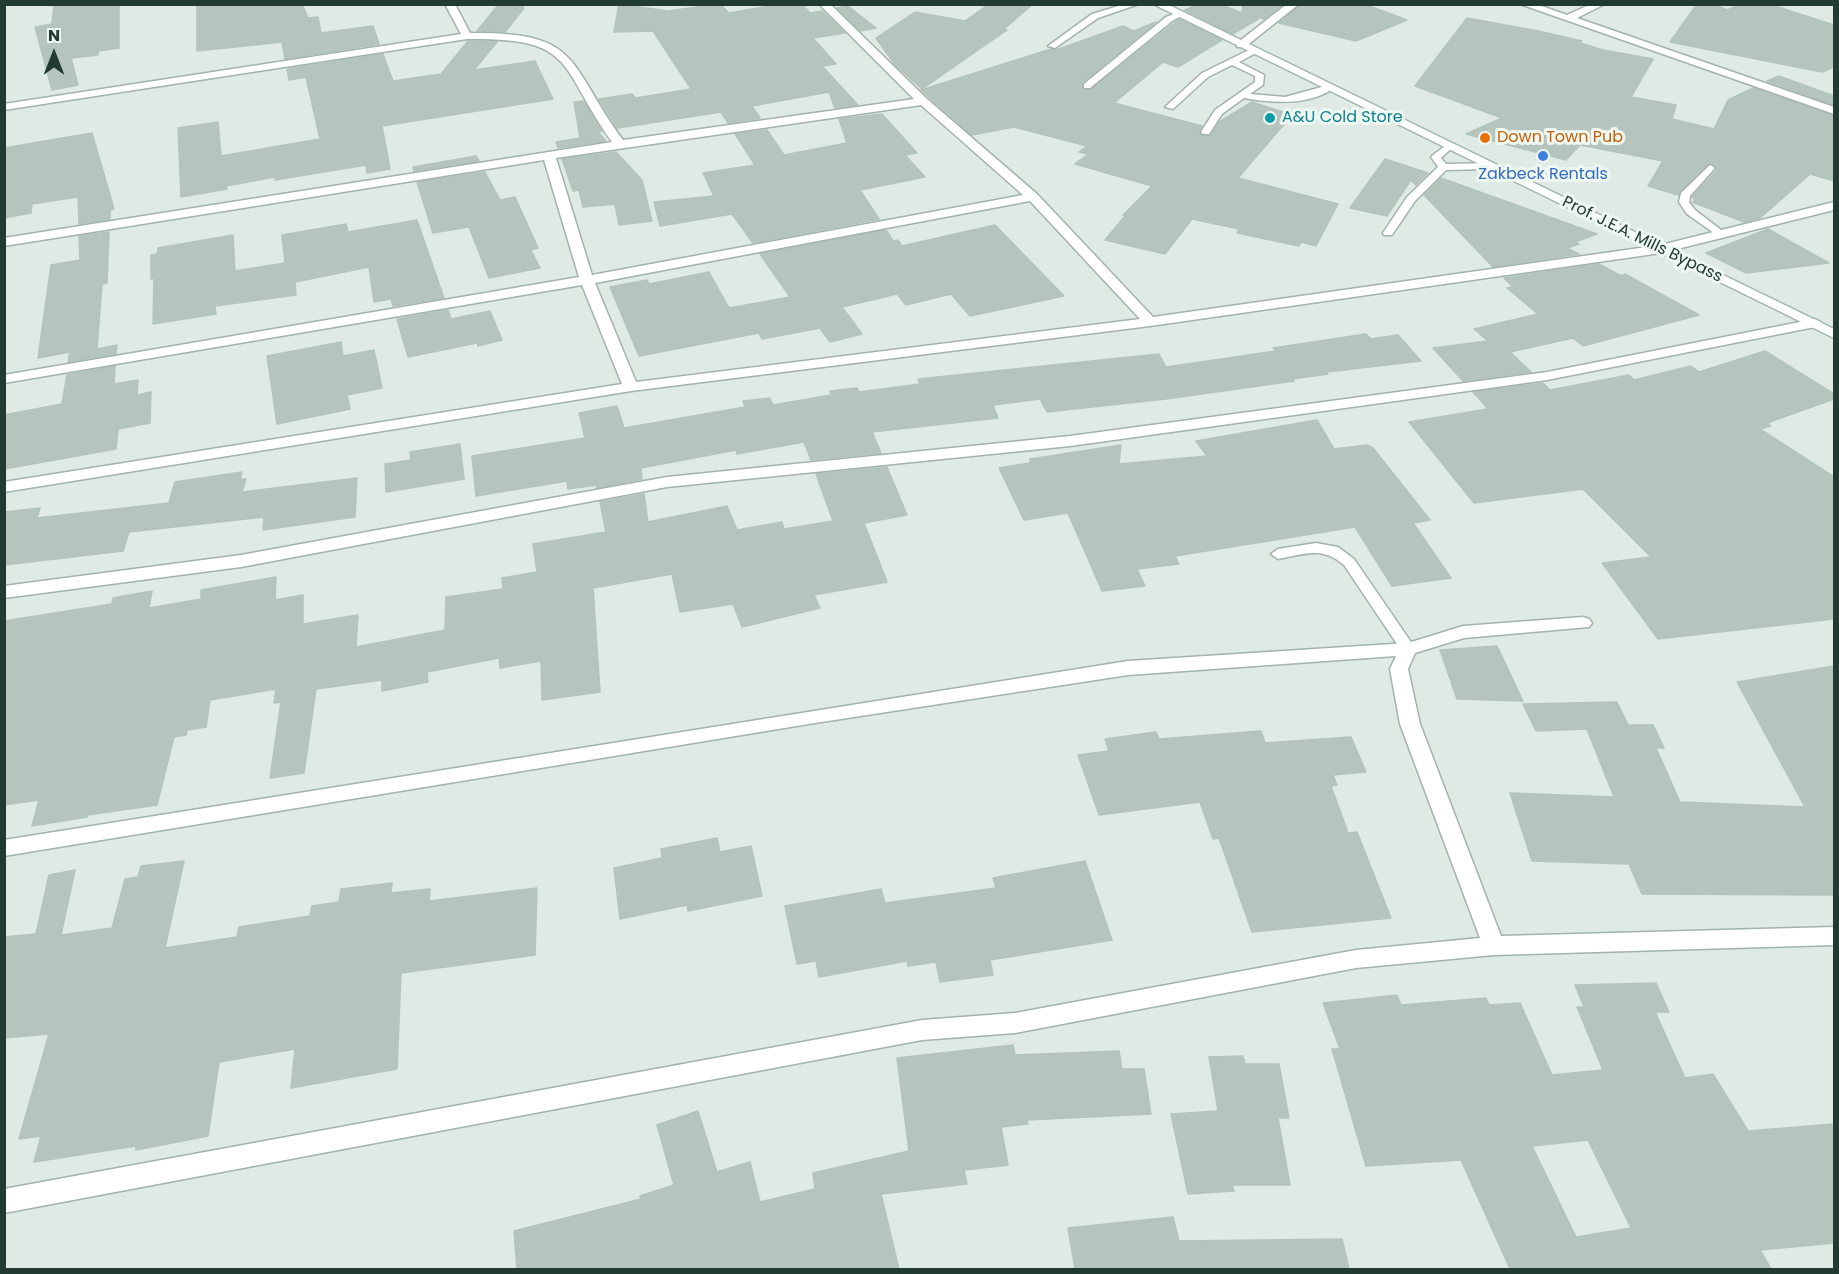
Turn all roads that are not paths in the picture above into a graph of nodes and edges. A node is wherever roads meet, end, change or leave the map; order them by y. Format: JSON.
{"nodes":[{"id":1,"x":450,"y":4,"type":"edge"},
{"id":2,"x":824,"y":4,"type":"edge"},
{"id":3,"x":1134,"y":4,"type":"edge"},
{"id":4,"x":1158,"y":4,"type":"edge"},
{"id":5,"x":1294,"y":4,"type":"edge"},
{"id":6,"x":1525,"y":4,"type":"edge"},
{"id":7,"x":1600,"y":4,"type":"edge"},
{"id":8,"x":1179,"y":15,"type":"junction"},
{"id":9,"x":1568,"y":19,"type":"junction"},
{"id":10,"x":467,"y":36,"type":"junction"},
{"id":11,"x":1241,"y":45,"type":"junction"},
{"id":12,"x":1052,"y":46,"type":"dead end"},
{"id":13,"x":1254,"y":51,"type":"junction"},
{"id":14,"x":1230,"y":61,"type":"junction"},
{"id":15,"x":1087,"y":86,"type":"dead end"},
{"id":16,"x":1329,"y":88,"type":"junction"},
{"id":17,"x":1240,"y":95,"type":"junction"},
{"id":18,"x":924,"y":101,"type":"junction"},
{"id":19,"x":4,"y":107,"type":"edge"},
{"id":20,"x":1170,"y":107,"type":"dead end"},
{"id":21,"x":1834,"y":111,"type":"edge"},
{"id":22,"x":1206,"y":132,"type":"dead end"},
{"id":23,"x":620,"y":144,"type":"junction"},
{"id":24,"x":1449,"y":146,"type":"junction"},
{"id":25,"x":549,"y":156,"type":"junction"},
{"id":26,"x":1492,"y":166,"type":"junction"},
{"id":27,"x":1443,"y":167,"type":"junction"},
{"id":28,"x":1710,"y":168,"type":"dead end"},
{"id":29,"x":1033,"y":197,"type":"junction"},
{"id":30,"x":1834,"y":206,"type":"edge"},
{"id":31,"x":1388,"y":233,"type":"dead end"},
{"id":32,"x":1721,"y":235,"type":"junction"},
{"id":33,"x":4,"y":242,"type":"edge"},
{"id":34,"x":1661,"y":249,"type":"junction"},
{"id":35,"x":587,"y":280,"type":"junction"},
{"id":36,"x":1150,"y":322,"type":"junction"},
{"id":37,"x":1815,"y":323,"type":"junction"},
{"id":38,"x":1834,"y":334,"type":"edge"},
{"id":39,"x":4,"y":379,"type":"edge"},
{"id":40,"x":631,"y":387,"type":"junction"},
{"id":41,"x":4,"y":487,"type":"edge"},
{"id":42,"x":1278,"y":554,"type":"dead end"},
{"id":43,"x":4,"y":592,"type":"edge"},
{"id":44,"x":1583,"y":622,"type":"dead end"},
{"id":45,"x":1408,"y":649,"type":"junction"},
{"id":46,"x":4,"y":848,"type":"edge"},
{"id":47,"x":1834,"y":936,"type":"edge"},
{"id":48,"x":1494,"y":946,"type":"junction"},
{"id":49,"x":4,"y":1201,"type":"edge"}],
"edges":[{"from":1,"to":10,"type":"street"},
{"from":2,"to":18,"type":"street"},
{"from":3,"to":12,"type":"lane"},
{"from":4,"to":8,"type":"street","name":"Prof. J.E.A. Mills Bypass"},
{"from":5,"to":11,"type":"street"},
{"from":6,"to":9,"type":"street"},
{"from":7,"to":9,"type":"street"},
{"from":8,"to":11,"type":"street","name":"Prof. J.E.A. Mills Bypass"},
{"from":8,"to":15,"type":"lane"},
{"from":9,"to":21,"type":"street"},
{"from":10,"to":19,"type":"street"},
{"from":10,"to":23,"type":"street"},
{"from":11,"to":13,"type":"street","name":"Prof. J.E.A. Mills Bypass"},
{"from":13,"to":14,"type":"lane"},
{"from":13,"to":16,"type":"street","name":"Prof. J.E.A. Mills Bypass"},
{"from":14,"to":17,"type":"lane"},
{"from":14,"to":20,"type":"lane"},
{"from":16,"to":17,"type":"lane"},
{"from":16,"to":24,"type":"street","name":"Prof. J.E.A. Mills Bypass"},
{"from":17,"to":22,"type":"lane"},
{"from":18,"to":23,"type":"street"},
{"from":18,"to":29,"type":"street"},
{"from":23,"to":25,"type":"street"},
{"from":24,"to":26,"type":"street","name":"Prof. J.E.A. Mills Bypass"},
{"from":24,"to":27,"type":"lane"},
{"from":25,"to":33,"type":"street"},
{"from":25,"to":35,"type":"street"},
{"from":26,"to":27,"type":"lane"},
{"from":26,"to":34,"type":"street","name":"Prof. J.E.A. Mills Bypass"},
{"from":27,"to":31,"type":"lane"},
{"from":28,"to":32,"type":"lane"},
{"from":29,"to":35,"type":"street"},
{"from":29,"to":36,"type":"street"},
{"from":30,"to":32,"type":"street"},
{"from":32,"to":34,"type":"street"},
{"from":34,"to":36,"type":"street"},
{"from":34,"to":37,"type":"street","name":"Prof. J.E.A. Mills Bypass"},
{"from":35,"to":39,"type":"street"},
{"from":35,"to":40,"type":"street"},
{"from":36,"to":40,"type":"street"},
{"from":37,"to":38,"type":"street","name":"Prof. J.E.A. Mills Bypass"},
{"from":37,"to":43,"type":"street"},
{"from":40,"to":41,"type":"street"},
{"from":42,"to":45,"type":"lane"},
{"from":44,"to":45,"type":"street"},
{"from":45,"to":46,"type":"street"},
{"from":45,"to":48,"type":"street"},
{"from":47,"to":48,"type":"street"},
{"from":48,"to":49,"type":"street"}]}
